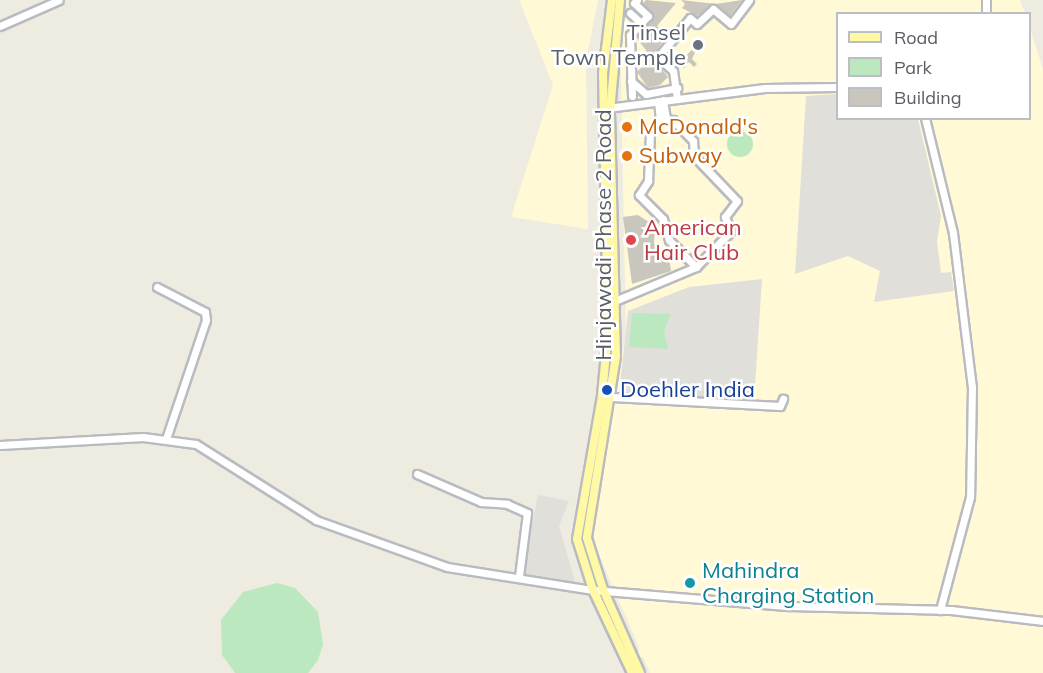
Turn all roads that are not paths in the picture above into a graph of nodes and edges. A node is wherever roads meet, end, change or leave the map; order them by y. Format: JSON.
{"nodes":[{"id":1,"x":58,"y":0,"type":"edge"},
{"id":2,"x":612,"y":0,"type":"edge"},
{"id":3,"x":620,"y":0,"type":"edge"},
{"id":4,"x":637,"y":0,"type":"edge"},
{"id":5,"x":749,"y":0,"type":"edge"},
{"id":6,"x":986,"y":7,"type":"edge"},
{"id":7,"x":996,"y":8,"type":"dead end"},
{"id":8,"x":630,"y":13,"type":"dead end"},
{"id":9,"x":641,"y":23,"type":"junction"},
{"id":10,"x":0,"y":26,"type":"edge"},
{"id":11,"x":631,"y":81,"type":"junction"},
{"id":12,"x":836,"y":87,"type":"edge"},
{"id":13,"x":677,"y":88,"type":"junction"},
{"id":14,"x":646,"y":94,"type":"junction"},
{"id":15,"x":677,"y":99,"type":"junction"},
{"id":16,"x":661,"y":101,"type":"junction"},
{"id":17,"x":607,"y":108,"type":"junction"},
{"id":18,"x":663,"y":119,"type":"junction"},
{"id":19,"x":925,"y":120,"type":"edge"},
{"id":20,"x":696,"y":267,"type":"junction"},
{"id":21,"x":157,"y":287,"type":"dead end"},
{"id":22,"x":617,"y":300,"type":"junction"},
{"id":23,"x":602,"y":396,"type":"junction"},
{"id":24,"x":612,"y":397,"type":"junction"},
{"id":25,"x":783,"y":399,"type":"dead end"},
{"id":26,"x":165,"y":439,"type":"junction"},
{"id":27,"x":0,"y":445,"type":"edge"},
{"id":28,"x":417,"y":474,"type":"dead end"},
{"id":29,"x":519,"y":576,"type":"junction"},
{"id":30,"x":598,"y":590,"type":"junction"},
{"id":31,"x":940,"y":610,"type":"junction"},
{"id":32,"x":1043,"y":621,"type":"edge"},
{"id":33,"x":632,"y":673,"type":"edge"},
{"id":34,"x":640,"y":673,"type":"edge"}],
"edges":[{"from":1,"to":10,"type":"street"},
{"from":2,"to":17,"type":"main road","name":"Hinjawadi Phase 2 Road"},
{"from":3,"to":17,"type":"main road","name":"Hinjawadi Phase 2 Road"},
{"from":4,"to":9,"type":"street"},
{"from":5,"to":13,"type":"street"},
{"from":6,"to":7,"type":"street"},
{"from":8,"to":9,"type":"street"},
{"from":9,"to":11,"type":"street"},
{"from":11,"to":14,"type":"street"},
{"from":11,"to":14,"type":"street"},
{"from":12,"to":15,"type":"street"},
{"from":13,"to":14,"type":"street"},
{"from":13,"to":15,"type":"street"},
{"from":15,"to":16,"type":"street"},
{"from":16,"to":17,"type":"street"},
{"from":16,"to":18,"type":"street"},
{"from":17,"to":22,"type":"main road","name":"Hinjawadi Phase 2 Road"},
{"from":17,"to":23,"type":"main road","name":"Hinjawadi Phase 2 Road"},
{"from":18,"to":20,"type":"street"},
{"from":18,"to":20,"type":"street"},
{"from":19,"to":31,"type":"street"},
{"from":20,"to":22,"type":"street"},
{"from":21,"to":26,"type":"street"},
{"from":22,"to":24,"type":"main road","name":"Hinjawadi Phase 2 Road"},
{"from":23,"to":24,"type":"main road"},
{"from":23,"to":30,"type":"main road","name":"Hinjawadi Phase 2 Road"},
{"from":24,"to":25,"type":"street"},
{"from":24,"to":30,"type":"main road","name":"Hinjawadi Phase 2 Road"},
{"from":26,"to":27,"type":"street"},
{"from":26,"to":29,"type":"street"},
{"from":28,"to":29,"type":"street"},
{"from":29,"to":30,"type":"street"},
{"from":30,"to":31,"type":"street"},
{"from":30,"to":33,"type":"main road","name":"Hinjawadi Phase 2 Road"},
{"from":30,"to":34,"type":"main road","name":"Hinjawadi Phase 2 Road"},
{"from":31,"to":32,"type":"street"}]}
